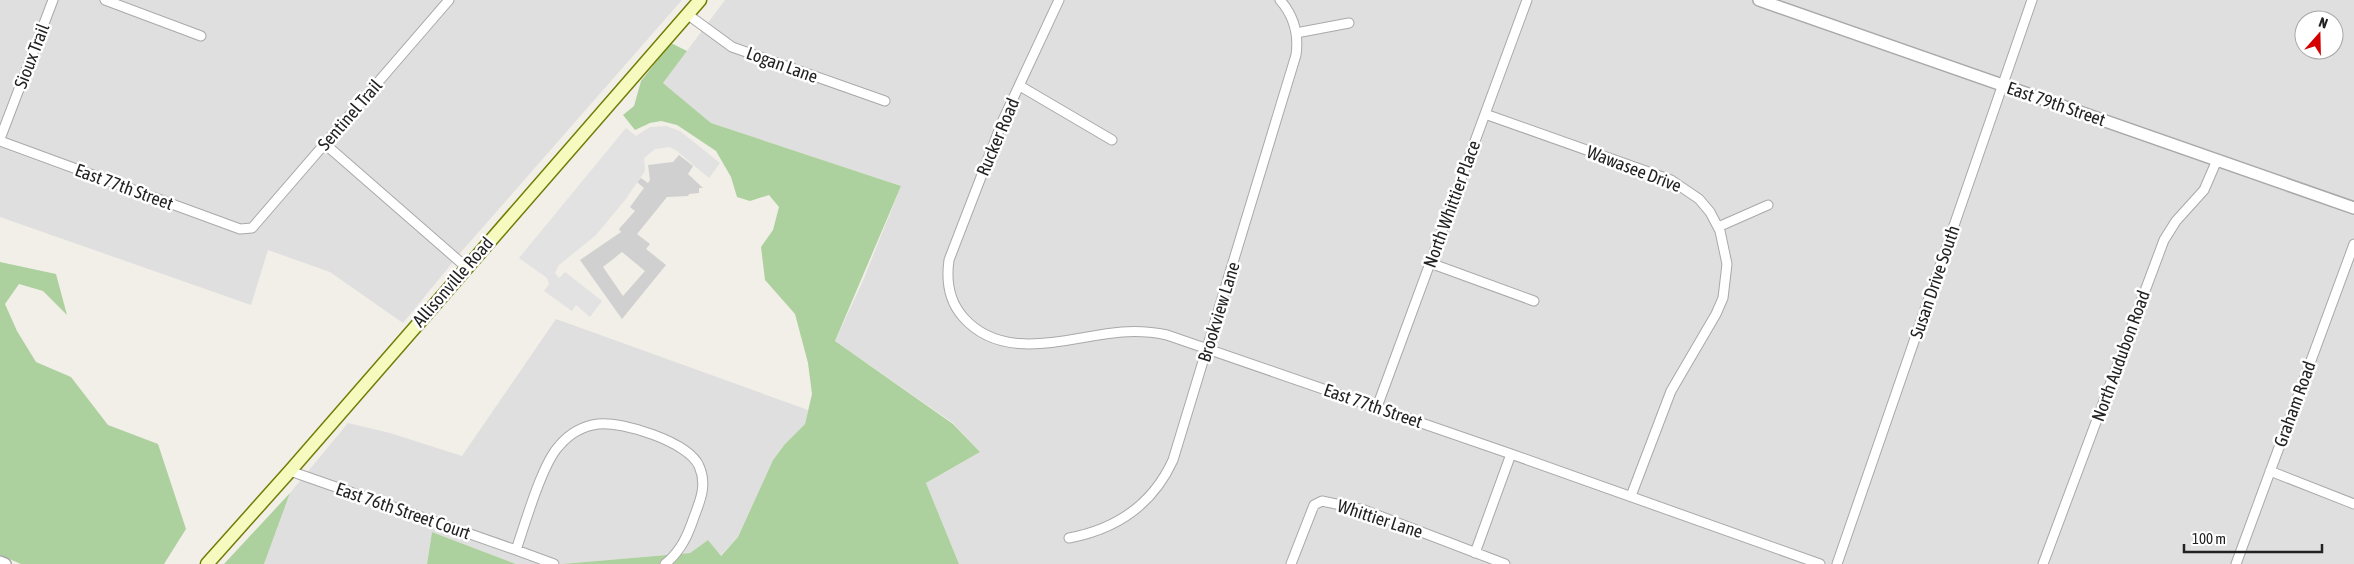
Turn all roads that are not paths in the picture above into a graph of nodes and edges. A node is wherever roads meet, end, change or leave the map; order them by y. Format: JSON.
{"nodes":[{"id":1,"x":52,"y":0,"type":"edge"},
{"id":2,"x":105,"y":0,"type":"edge"},
{"id":3,"x":449,"y":0,"type":"edge"},
{"id":4,"x":700,"y":0,"type":"edge"},
{"id":5,"x":1059,"y":0,"type":"edge"},
{"id":6,"x":1280,"y":0,"type":"edge"},
{"id":7,"x":1528,"y":0,"type":"edge"},
{"id":8,"x":1759,"y":0,"type":"edge"},
{"id":9,"x":2032,"y":0,"type":"edge"},
{"id":10,"x":687,"y":14,"type":"junction"},
{"id":11,"x":1349,"y":23,"type":"dead end"},
{"id":12,"x":1296,"y":33,"type":"junction"},
{"id":13,"x":201,"y":36,"type":"dead end"},
{"id":14,"x":2003,"y":85,"type":"junction"},
{"id":15,"x":1020,"y":86,"type":"junction"},
{"id":16,"x":885,"y":101,"type":"dead end"},
{"id":17,"x":1485,"y":114,"type":"junction"},
{"id":18,"x":0,"y":140,"type":"edge"},
{"id":19,"x":1112,"y":140,"type":"dead end"},
{"id":20,"x":326,"y":144,"type":"junction"},
{"id":21,"x":2217,"y":160,"type":"junction"},
{"id":22,"x":1768,"y":204,"type":"dead end"},
{"id":23,"x":2354,"y":208,"type":"edge"},
{"id":24,"x":1718,"y":227,"type":"junction"},
{"id":25,"x":249,"y":228,"type":"joint"},
{"id":26,"x":2354,"y":244,"type":"edge"},
{"id":27,"x":1430,"y":263,"type":"junction"},
{"id":28,"x":466,"y":267,"type":"junction"},
{"id":29,"x":948,"y":278,"type":"joint"},
{"id":30,"x":1534,"y":301,"type":"dead end"},
{"id":31,"x":1208,"y":348,"type":"junction"},
{"id":32,"x":1376,"y":407,"type":"junction"},
{"id":33,"x":1511,"y":454,"type":"junction"},
{"id":34,"x":290,"y":471,"type":"junction"},
{"id":35,"x":2270,"y":471,"type":"junction"},
{"id":36,"x":1631,"y":496,"type":"junction"},
{"id":37,"x":2354,"y":504,"type":"edge"},
{"id":38,"x":1069,"y":538,"type":"dead end"},
{"id":39,"x":516,"y":550,"type":"junction"},
{"id":40,"x":1475,"y":553,"type":"junction"},
{"id":41,"x":0,"y":562,"type":"edge"},
{"id":42,"x":5,"y":564,"type":"edge"},
{"id":43,"x":207,"y":564,"type":"edge"},
{"id":44,"x":554,"y":564,"type":"edge"},
{"id":45,"x":665,"y":564,"type":"edge"},
{"id":46,"x":1291,"y":564,"type":"edge"},
{"id":47,"x":1505,"y":564,"type":"edge"},
{"id":48,"x":1820,"y":564,"type":"edge"},
{"id":49,"x":1837,"y":564,"type":"edge"},
{"id":50,"x":2044,"y":564,"type":"edge"},
{"id":51,"x":2236,"y":564,"type":"edge"}],
"edges":[{"from":1,"to":18,"type":"street","name":"Sioux Trail"},
{"from":2,"to":13,"type":"street"},
{"from":3,"to":20,"type":"street","name":"Sentinel Trail"},
{"from":4,"to":10,"type":"main road","name":"Allisonville Road"},
{"from":5,"to":15,"type":"street","name":"Rucker Road"},
{"from":6,"to":12,"type":"street"},
{"from":7,"to":17,"type":"street","name":"North Whittier Place"},
{"from":8,"to":14,"type":"street","name":"East 79th Street"},
{"from":9,"to":14,"type":"street","name":"Susan Drive South"},
{"from":10,"to":16,"type":"street","name":"Logan Lane"},
{"from":10,"to":28,"type":"main road","name":"Allisonville Road"},
{"from":11,"to":12,"type":"street"},
{"from":12,"to":31,"type":"street","name":"Brookview Lane"},
{"from":14,"to":21,"type":"street","name":"East 79th Street"},
{"from":14,"to":49,"type":"street","name":"Susan Drive South"},
{"from":15,"to":19,"type":"street"},
{"from":15,"to":29,"type":"street","name":"Rucker Road"},
{"from":17,"to":24,"type":"street","name":"Wawasee Drive"},
{"from":17,"to":27,"type":"street","name":"North Whittier Place"},
{"from":18,"to":25,"type":"street","name":"East 77th Street"},
{"from":20,"to":25,"type":"street","name":"Sentinel Trail"},
{"from":20,"to":28,"type":"street"},
{"from":21,"to":23,"type":"street","name":"East 79th Street"},
{"from":21,"to":50,"type":"street","name":"North Audubon Road"},
{"from":22,"to":24,"type":"street"},
{"from":24,"to":36,"type":"street","name":"Wawasee Drive"},
{"from":26,"to":35,"type":"street","name":"Graham Road"},
{"from":27,"to":30,"type":"street"},
{"from":27,"to":32,"type":"street","name":"North Whittier Place"},
{"from":28,"to":34,"type":"main road","name":"Allisonville Road"},
{"from":29,"to":31,"type":"street","name":"East 77th Street"},
{"from":31,"to":32,"type":"street","name":"East 77th Street"},
{"from":31,"to":38,"type":"street","name":"Brookview Lane"},
{"from":32,"to":33,"type":"street","name":"East 77th Street"},
{"from":33,"to":36,"type":"street","name":"East 77th Street"},
{"from":33,"to":40,"type":"street"},
{"from":34,"to":39,"type":"street","name":"East 76th Street Court"},
{"from":34,"to":43,"type":"main road","name":"Allisonville Road"},
{"from":35,"to":37,"type":"street"},
{"from":35,"to":51,"type":"street","name":"Graham Road"},
{"from":36,"to":48,"type":"street","name":"East 77th Street"},
{"from":39,"to":44,"type":"street","name":"East 76th Street Court"},
{"from":39,"to":45,"type":"street"},
{"from":40,"to":46,"type":"street","name":"Whittier Lane"},
{"from":40,"to":47,"type":"street","name":"Whittier Lane"},
{"from":41,"to":42,"type":"street"}]}
